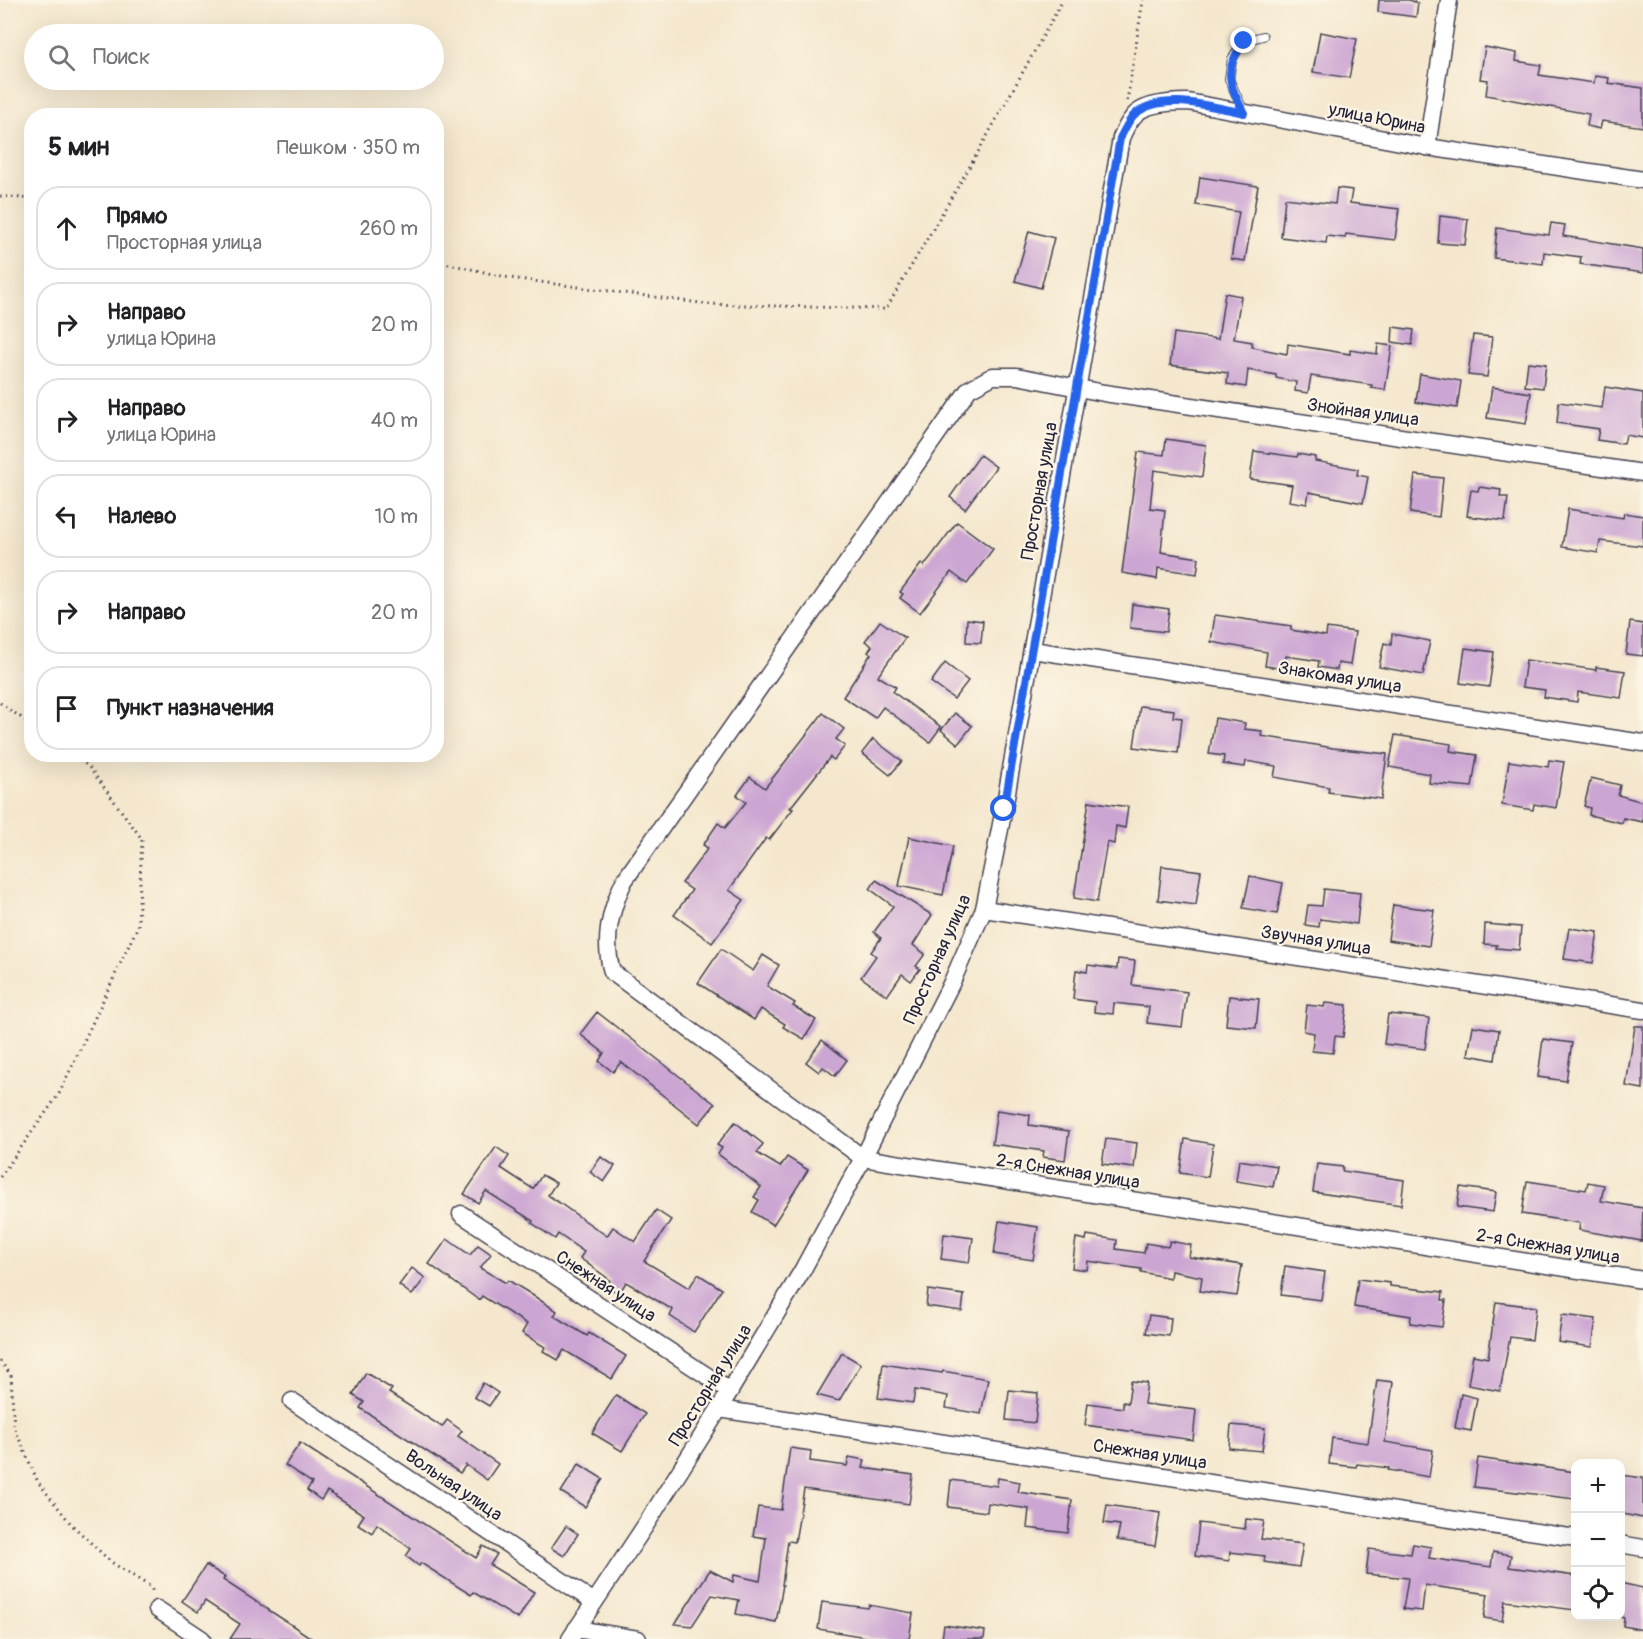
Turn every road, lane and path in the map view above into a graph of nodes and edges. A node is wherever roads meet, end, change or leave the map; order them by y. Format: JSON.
{"nodes":[{"id":1,"x":1063,"y":0,"type":"edge"},
{"id":2,"x":1143,"y":0,"type":"edge"},
{"id":3,"x":1449,"y":0,"type":"edge"},
{"id":4,"x":1263,"y":36,"type":"dead end"},
{"id":5,"x":1126,"y":104,"type":"dead end"},
{"id":6,"x":1244,"y":113,"type":"junction"},
{"id":7,"x":1120,"y":138,"type":"joint"},
{"id":8,"x":1427,"y":147,"type":"junction"},
{"id":9,"x":1643,"y":180,"type":"edge"},
{"id":10,"x":0,"y":196,"type":"edge"},
{"id":11,"x":24,"y":198,"type":"edge"},
{"id":12,"x":444,"y":263,"type":"edge"},
{"id":13,"x":1077,"y":389,"type":"junction"},
{"id":14,"x":1643,"y":473,"type":"edge"},
{"id":15,"x":1032,"y":650,"type":"junction"},
{"id":16,"x":0,"y":703,"type":"edge"},
{"id":17,"x":24,"y":720,"type":"edge"},
{"id":18,"x":1643,"y":743,"type":"edge"},
{"id":19,"x":83,"y":762,"type":"edge"},
{"id":20,"x":613,"y":905,"type":"joint"},
{"id":21,"x":984,"y":909,"type":"junction"},
{"id":22,"x":1643,"y":1010,"type":"edge"},
{"id":23,"x":863,"y":1158,"type":"junction"},
{"id":24,"x":0,"y":1177,"type":"edge"},
{"id":25,"x":461,"y":1214,"type":"dead end"},
{"id":26,"x":1643,"y":1280,"type":"edge"},
{"id":27,"x":0,"y":1361,"type":"edge"},
{"id":28,"x":730,"y":1391,"type":"junction"},
{"id":29,"x":292,"y":1401,"type":"dead end"},
{"id":30,"x":719,"y":1409,"type":"junction"},
{"id":31,"x":1571,"y":1537,"type":"edge"},
{"id":32,"x":1625,"y":1545,"type":"edge"},
{"id":33,"x":1643,"y":1548,"type":"edge"},
{"id":34,"x":594,"y":1602,"type":"junction"},
{"id":35,"x":157,"y":1610,"type":"joint"},
{"id":36,"x":573,"y":1634,"type":"edge"},
{"id":37,"x":202,"y":1639,"type":"edge"},
{"id":38,"x":639,"y":1639,"type":"edge"}],
"edges":[{"from":1,"to":12,"type":"path"},
{"from":2,"to":5,"type":"path"},
{"from":3,"to":8,"type":"street"},
{"from":4,"to":6,"type":"lane"},
{"from":6,"to":7,"type":"street","name":"улица Юрина"},
{"from":6,"to":8,"type":"street","name":"улица Юрина"},
{"from":7,"to":13,"type":"street","name":"Просторная улица"},
{"from":8,"to":9,"type":"street","name":"улица Юрина"},
{"from":10,"to":11,"type":"path"},
{"from":13,"to":14,"type":"street","name":"Знойная улица"},
{"from":13,"to":15,"type":"street","name":"Просторная улица"},
{"from":13,"to":20,"type":"street","name":"Знойная улица"},
{"from":15,"to":18,"type":"street","name":"Знакомая улица"},
{"from":15,"to":21,"type":"street","name":"Просторная улица"},
{"from":16,"to":17,"type":"path"},
{"from":19,"to":24,"type":"path"},
{"from":20,"to":23,"type":"street","name":"2-я Снежная улица"},
{"from":21,"to":22,"type":"street","name":"Звучная улица"},
{"from":21,"to":23,"type":"street","name":"Просторная улица"},
{"from":23,"to":26,"type":"street","name":"2-я Снежная улица"},
{"from":23,"to":28,"type":"street","name":"Просторная улица"},
{"from":25,"to":28,"type":"street","name":"Снежная улица"},
{"from":27,"to":35,"type":"path"},
{"from":28,"to":30,"type":"street","name":"Просторная улица"},
{"from":29,"to":34,"type":"street","name":"Вольная улица"},
{"from":30,"to":31,"type":"street","name":"Снежная улица"},
{"from":30,"to":34,"type":"street","name":"Просторная улица"},
{"from":32,"to":33,"type":"street"},
{"from":34,"to":36,"type":"street","name":"Просторная улица"},
{"from":35,"to":37,"type":"street"},
{"from":36,"to":38,"type":"street"}]}
